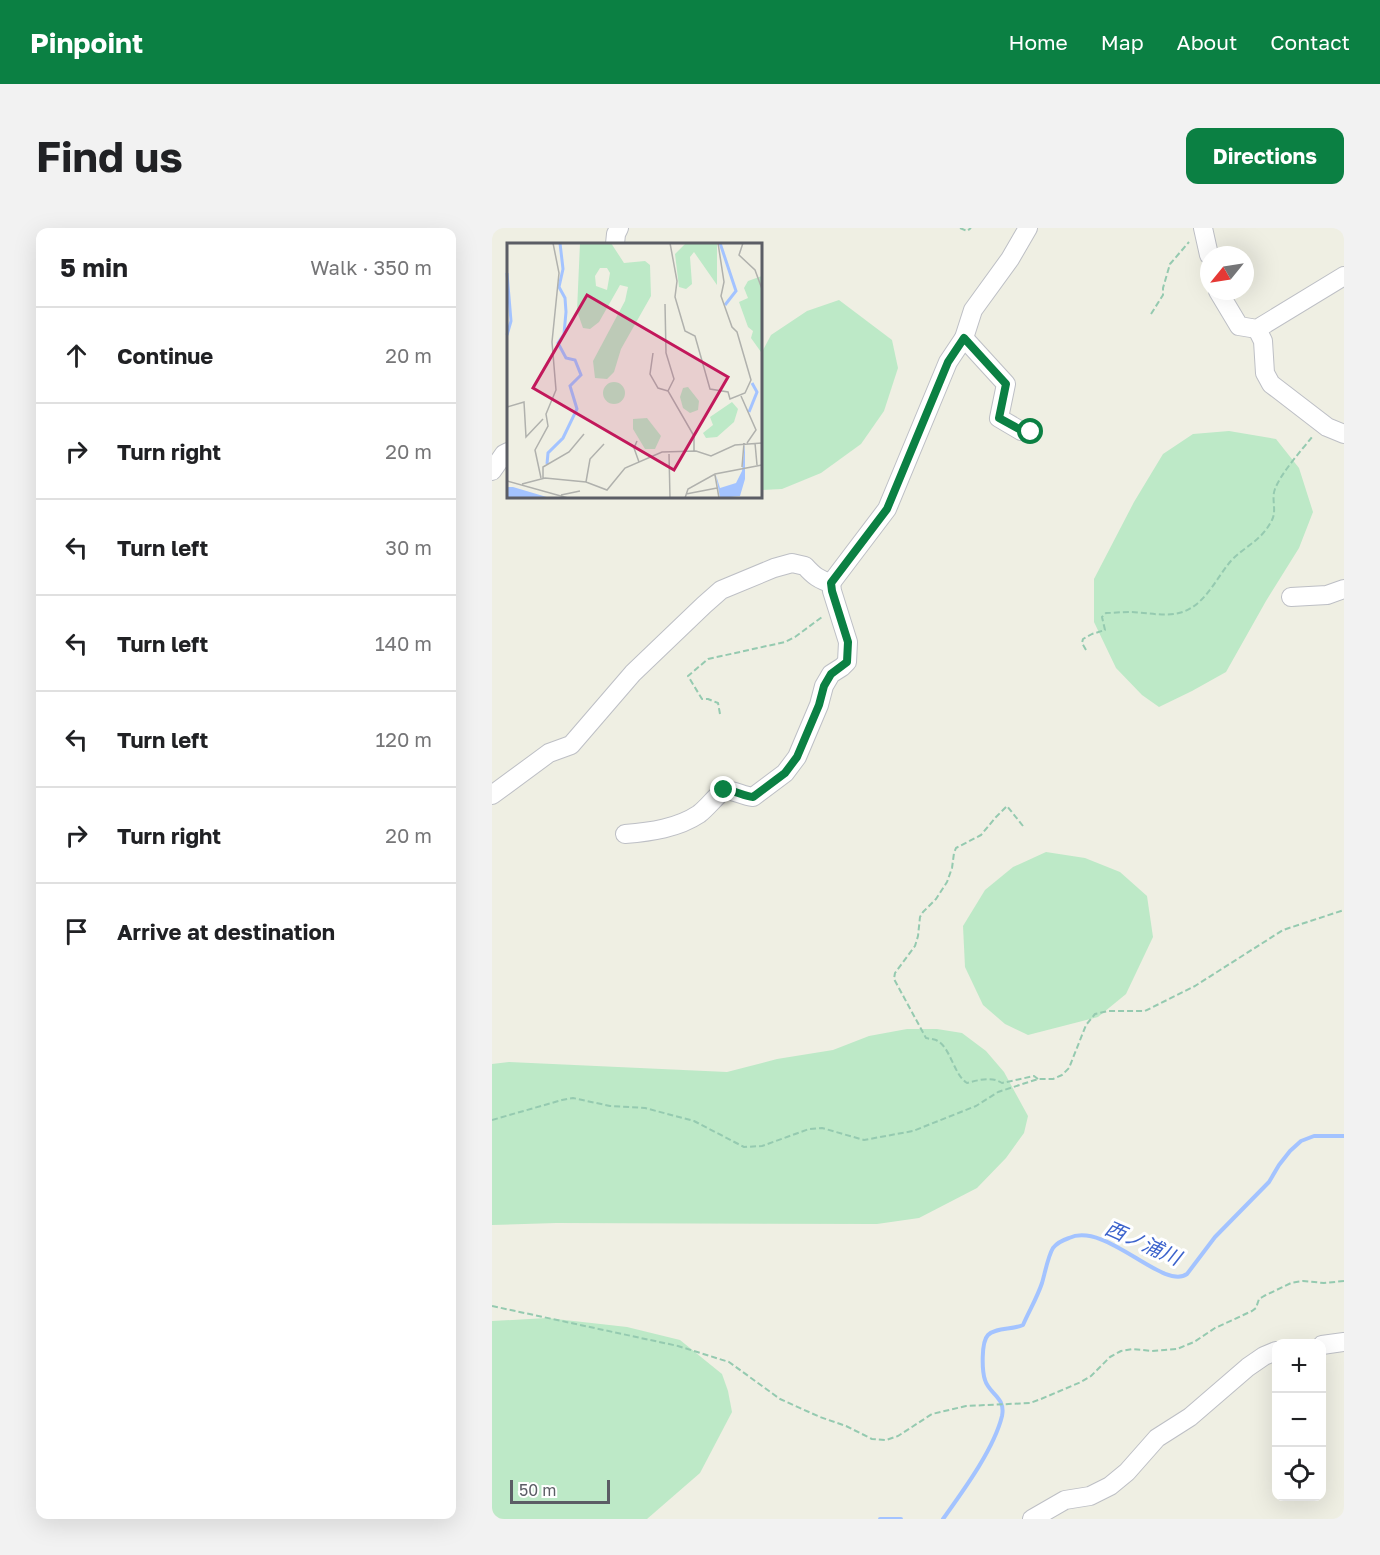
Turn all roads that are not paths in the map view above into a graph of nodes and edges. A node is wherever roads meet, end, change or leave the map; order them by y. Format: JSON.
{"nodes":[{"id":1,"x":619,"y":228,"type":"edge"},
{"id":2,"x":1028,"y":228,"type":"edge"},
{"id":3,"x":615,"y":243,"type":"edge"},
{"id":4,"x":1344,"y":276,"type":"edge"},
{"id":5,"x":1223,"y":300,"type":"edge"},
{"id":6,"x":1257,"y":329,"type":"junction"},
{"id":7,"x":964,"y":338,"type":"junction"},
{"id":8,"x":1031,"y":432,"type":"dead end"},
{"id":9,"x":1344,"y":435,"type":"edge"},
{"id":10,"x":507,"y":452,"type":"edge"},
{"id":11,"x":492,"y":471,"type":"edge"},
{"id":12,"x":831,"y":583,"type":"junction"},
{"id":13,"x":1344,"y":589,"type":"edge"},
{"id":14,"x":1291,"y":597,"type":"dead end"},
{"id":15,"x":492,"y":795,"type":"edge"},
{"id":16,"x":625,"y":834,"type":"dead end"},
{"id":17,"x":1344,"y":1342,"type":"edge"},
{"id":18,"x":1326,"y":1344,"type":"edge"},
{"id":19,"x":1272,"y":1353,"type":"edge"},
{"id":20,"x":1032,"y":1519,"type":"edge"}],
"edges":[{"from":1,"to":3,"type":"street"},
{"from":2,"to":7,"type":"street"},
{"from":4,"to":6,"type":"street"},
{"from":5,"to":6,"type":"street"},
{"from":6,"to":9,"type":"street"},
{"from":7,"to":8,"type":"street"},
{"from":7,"to":12,"type":"street"},
{"from":10,"to":11,"type":"street"},
{"from":12,"to":15,"type":"street"},
{"from":12,"to":16,"type":"street"},
{"from":13,"to":14,"type":"street"},
{"from":17,"to":18,"type":"street"},
{"from":19,"to":20,"type":"street"}]}
